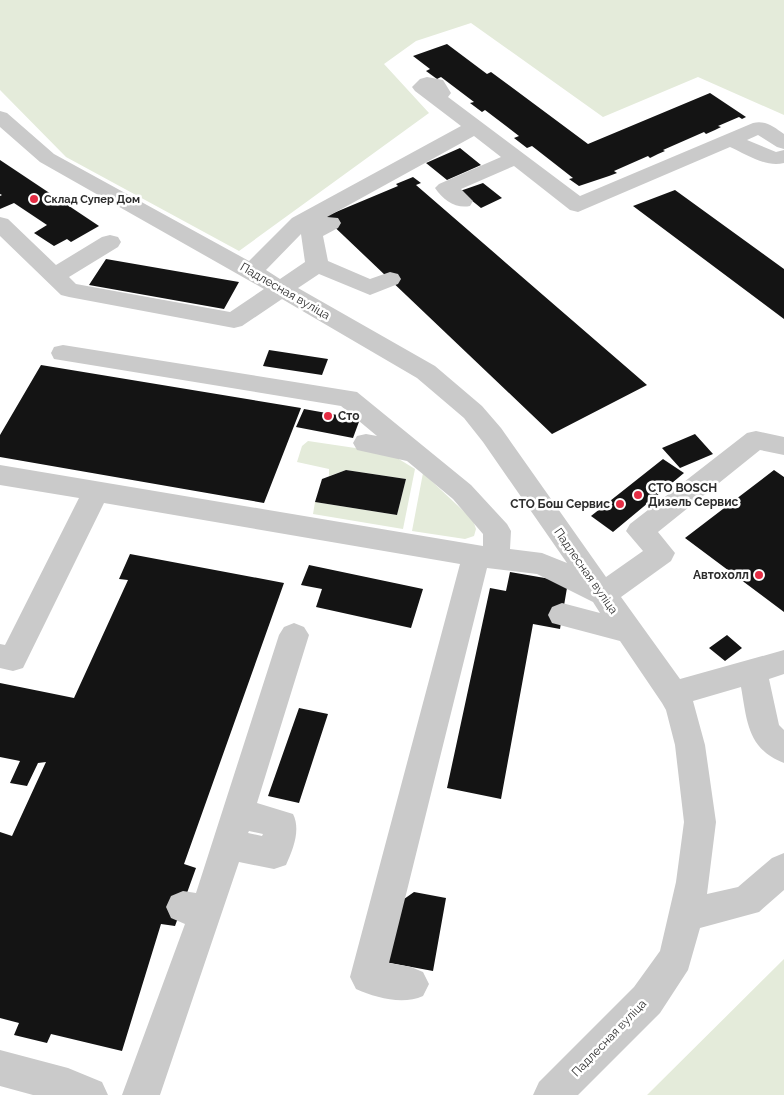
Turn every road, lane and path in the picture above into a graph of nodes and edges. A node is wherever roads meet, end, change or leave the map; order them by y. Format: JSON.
{"nodes":[{"id":1,"x":438,"y":98,"type":"dead end"},
{"id":2,"x":0,"y":117,"type":"edge"},
{"id":3,"x":475,"y":127,"type":"junction"},
{"id":4,"x":10,"y":139,"type":"edge"},
{"id":5,"x":730,"y":140,"type":"junction"},
{"id":6,"x":784,"y":143,"type":"edge"},
{"id":7,"x":784,"y":156,"type":"edge"},
{"id":8,"x":516,"y":158,"type":"junction"},
{"id":9,"x":462,"y":201,"type":"dead end"},
{"id":10,"x":330,"y":223,"type":"dead end"},
{"id":11,"x":0,"y":224,"type":"edge"},
{"id":12,"x":110,"y":242,"type":"dead end"},
{"id":13,"x":317,"y":265,"type":"junction"},
{"id":14,"x":251,"y":272,"type":"junction"},
{"id":15,"x":54,"y":276,"type":"junction"},
{"id":16,"x":390,"y":280,"type":"dead end"},
{"id":17,"x":281,"y":289,"type":"junction"},
{"id":18,"x":63,"y":353,"type":"dead end"},
{"id":19,"x":366,"y":443,"type":"dead end"},
{"id":20,"x":784,"y":446,"type":"edge"},
{"id":21,"x":414,"y":453,"type":"junction"},
{"id":22,"x":0,"y":476,"type":"edge"},
{"id":23,"x":96,"y":492,"type":"junction"},
{"id":24,"x":486,"y":557,"type":"junction"},
{"id":25,"x":602,"y":594,"type":"junction"},
{"id":26,"x":562,"y":615,"type":"dead end"},
{"id":27,"x":628,"y":631,"type":"junction"},
{"id":28,"x":294,"y":635,"type":"dead end"},
{"id":29,"x":0,"y":656,"type":"edge"},
{"id":30,"x":784,"y":662,"type":"edge"},
{"id":31,"x":752,"y":671,"type":"junction"},
{"id":32,"x":673,"y":694,"type":"junction"},
{"id":33,"x":784,"y":749,"type":"edge"},
{"id":34,"x":237,"y":813,"type":"junction"},
{"id":35,"x":227,"y":844,"type":"junction"},
{"id":36,"x":784,"y":869,"type":"edge"},
{"id":37,"x":685,"y":915,"type":"junction"},
{"id":38,"x":412,"y":984,"type":"dead end"},
{"id":39,"x":0,"y":1068,"type":"edge"},
{"id":40,"x":89,"y":1095,"type":"edge"},
{"id":41,"x":141,"y":1095,"type":"edge"},
{"id":42,"x":552,"y":1095,"type":"edge"}],
"edges":[{"from":1,"to":3,"type":"street"},
{"from":2,"to":4,"type":"street","name":"Падлесная вуліца"},
{"from":3,"to":8,"type":"street"},
{"from":3,"to":14,"type":"street"},
{"from":4,"to":14,"type":"street","name":"Падлесная вуліца"},
{"from":5,"to":6,"type":"street"},
{"from":5,"to":7,"type":"street"},
{"from":5,"to":8,"type":"street"},
{"from":8,"to":9,"type":"street"},
{"from":10,"to":13,"type":"street"},
{"from":11,"to":15,"type":"street"},
{"from":12,"to":15,"type":"street"},
{"from":13,"to":16,"type":"street"},
{"from":13,"to":17,"type":"street"},
{"from":14,"to":17,"type":"street","name":"Падлесная вуліца"},
{"from":15,"to":17,"type":"street"},
{"from":17,"to":25,"type":"street","name":"Падлесная вуліца"},
{"from":18,"to":21,"type":"street"},
{"from":19,"to":21,"type":"street"},
{"from":20,"to":25,"type":"street"},
{"from":21,"to":24,"type":"street"},
{"from":22,"to":23,"type":"street"},
{"from":23,"to":24,"type":"street"},
{"from":23,"to":29,"type":"street"},
{"from":24,"to":25,"type":"street"},
{"from":24,"to":38,"type":"street"},
{"from":25,"to":27,"type":"street","name":"Падлесная вуліца"},
{"from":26,"to":27,"type":"street"},
{"from":27,"to":32,"type":"street","name":"Падлесная вуліца"},
{"from":28,"to":34,"type":"street"},
{"from":30,"to":31,"type":"street"},
{"from":31,"to":32,"type":"street"},
{"from":31,"to":33,"type":"street"},
{"from":32,"to":37,"type":"street","name":"Падлесная вуліца"},
{"from":34,"to":35,"type":"street"},
{"from":34,"to":35,"type":"street"},
{"from":35,"to":41,"type":"street"},
{"from":36,"to":37,"type":"street"},
{"from":37,"to":42,"type":"street","name":"Падлесная вуліца"},
{"from":39,"to":40,"type":"street"}]}
